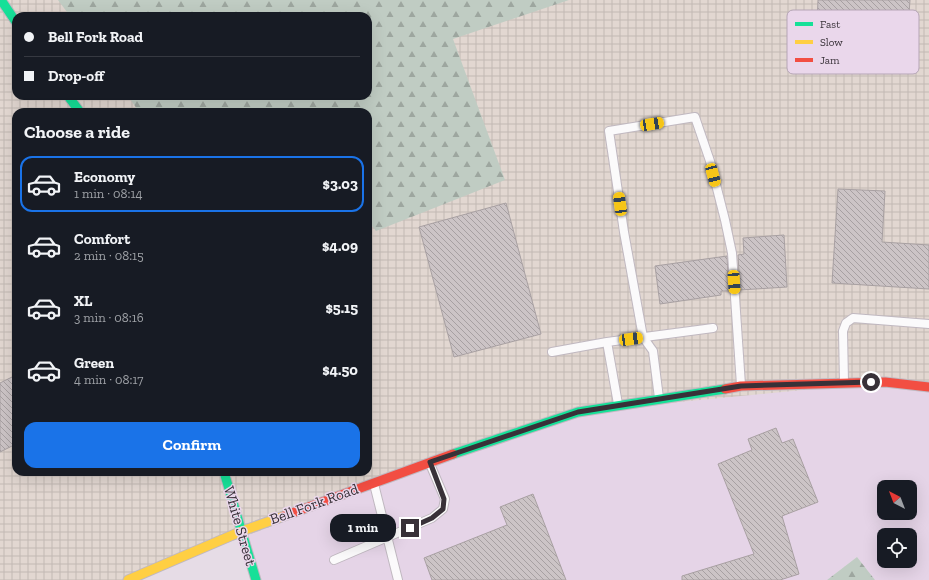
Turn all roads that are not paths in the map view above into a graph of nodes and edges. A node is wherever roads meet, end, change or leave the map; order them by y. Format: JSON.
{"nodes":[{"id":1,"x":1,"y":0,"type":"edge"},
{"id":2,"x":12,"y":16,"type":"edge"},
{"id":3,"x":929,"y":324,"type":"edge"},
{"id":4,"x":713,"y":328,"type":"dead end"},
{"id":5,"x":643,"y":337,"type":"junction"},
{"id":6,"x":607,"y":342,"type":"junction"},
{"id":7,"x":552,"y":352,"type":"dead end"},
{"id":8,"x":844,"y":383,"type":"junction"},
{"id":9,"x":741,"y":386,"type":"junction"},
{"id":10,"x":929,"y":387,"type":"edge"},
{"id":11,"x":659,"y":399,"type":"junction"},
{"id":12,"x":619,"y":406,"type":"junction"},
{"id":13,"x":430,"y":462,"type":"junction"},
{"id":14,"x":225,"y":476,"type":"edge"},
{"id":15,"x":374,"y":483,"type":"junction"},
{"id":16,"x":242,"y":531,"type":"junction"},
{"id":17,"x":387,"y":538,"type":"junction"},
{"id":18,"x":334,"y":560,"type":"dead end"},
{"id":19,"x":128,"y":580,"type":"edge"},
{"id":20,"x":256,"y":580,"type":"edge"},
{"id":21,"x":398,"y":580,"type":"edge"}],
"edges":[{"from":1,"to":2,"type":"main road"},
{"from":3,"to":8,"type":"lane"},
{"from":4,"to":5,"type":"lane"},
{"from":5,"to":6,"type":"lane"},
{"from":5,"to":9,"type":"lane"},
{"from":5,"to":11,"type":"lane"},
{"from":6,"to":7,"type":"lane"},
{"from":6,"to":12,"type":"lane"},
{"from":8,"to":9,"type":"main road","name":"Bell Fork Road"},
{"from":8,"to":10,"type":"main road","name":"Bell Fork Road"},
{"from":9,"to":11,"type":"main road","name":"Bell Fork Road"},
{"from":11,"to":12,"type":"main road","name":"Bell Fork Road"},
{"from":12,"to":13,"type":"main road","name":"Bell Fork Road"},
{"from":13,"to":15,"type":"main road","name":"Bell Fork Road"},
{"from":13,"to":17,"type":"lane"},
{"from":14,"to":16,"type":"main road","name":"White Street"},
{"from":15,"to":16,"type":"main road","name":"Bell Fork Road"},
{"from":15,"to":17,"type":"lane"},
{"from":16,"to":19,"type":"main road","name":"Bell Fork Road"},
{"from":16,"to":20,"type":"main road","name":"White Street"},
{"from":17,"to":18,"type":"lane"},
{"from":17,"to":21,"type":"lane"}]}
